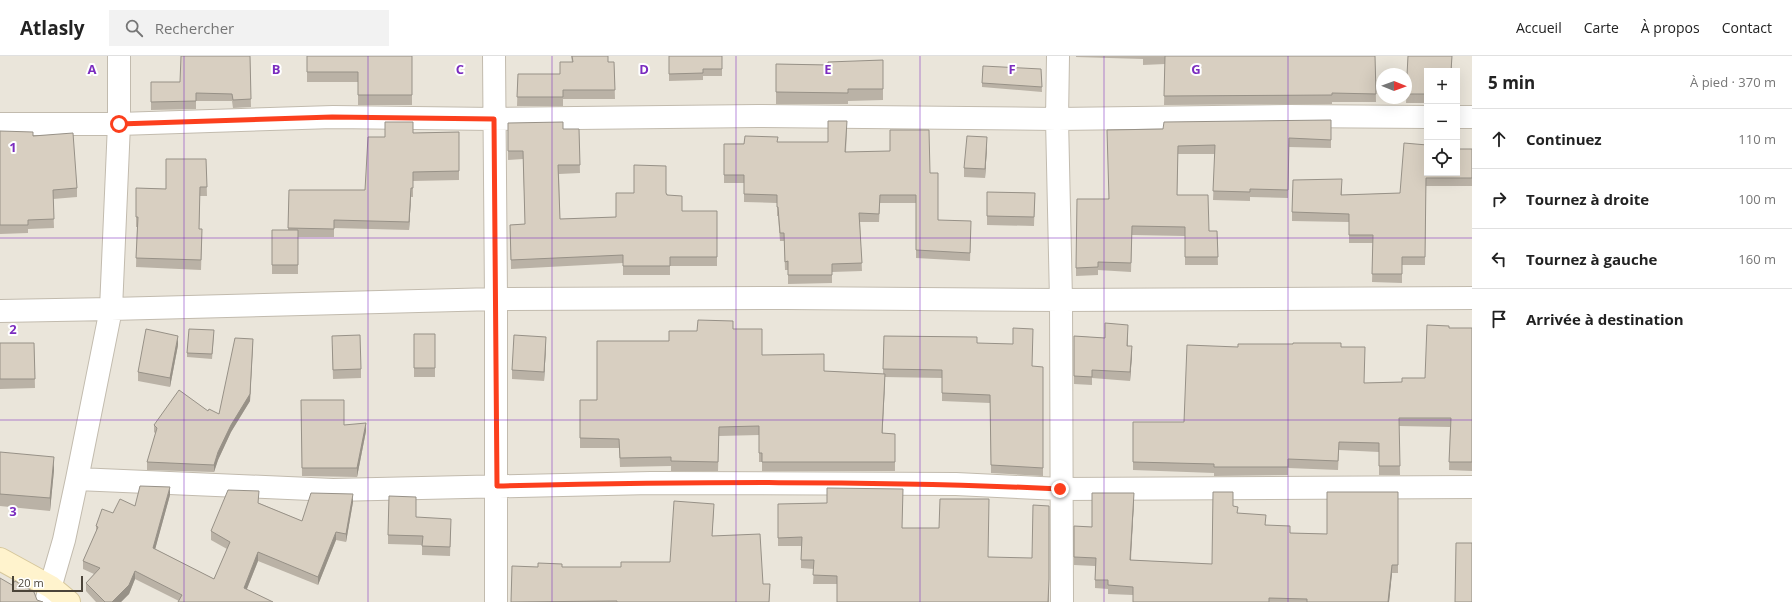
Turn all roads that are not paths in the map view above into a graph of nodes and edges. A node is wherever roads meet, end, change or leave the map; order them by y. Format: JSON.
{"nodes":[{"id":1,"x":119,"y":56,"type":"edge"},
{"id":2,"x":494,"y":56,"type":"edge"},
{"id":3,"x":1058,"y":56,"type":"edge"},
{"id":4,"x":1424,"y":117,"type":"edge"},
{"id":5,"x":1460,"y":117,"type":"edge"},
{"id":6,"x":1472,"y":117,"type":"edge"},
{"id":7,"x":1057,"y":118,"type":"junction"},
{"id":8,"x":494,"y":119,"type":"junction"},
{"id":9,"x":0,"y":124,"type":"edge"},
{"id":10,"x":119,"y":124,"type":"junction"},
{"id":11,"x":1472,"y":298,"type":"edge"},
{"id":12,"x":496,"y":299,"type":"junction"},
{"id":13,"x":1060,"y":300,"type":"junction"},
{"id":14,"x":111,"y":310,"type":"junction"},
{"id":15,"x":0,"y":311,"type":"edge"},
{"id":16,"x":77,"y":479,"type":"junction"},
{"id":17,"x":497,"y":486,"type":"junction"},
{"id":18,"x":1472,"y":487,"type":"edge"},
{"id":19,"x":1060,"y":489,"type":"junction"},
{"id":20,"x":0,"y":559,"type":"edge"},
{"id":21,"x":49,"y":594,"type":"edge"},
{"id":22,"x":70,"y":602,"type":"edge"},
{"id":23,"x":496,"y":602,"type":"edge"},
{"id":24,"x":1062,"y":602,"type":"edge"}],
"edges":[{"from":1,"to":10,"type":"street"},
{"from":2,"to":8,"type":"street"},
{"from":3,"to":7,"type":"street"},
{"from":4,"to":7,"type":"street"},
{"from":5,"to":6,"type":"street"},
{"from":7,"to":8,"type":"street"},
{"from":7,"to":13,"type":"street"},
{"from":8,"to":10,"type":"street"},
{"from":8,"to":12,"type":"street"},
{"from":9,"to":10,"type":"street"},
{"from":10,"to":14,"type":"street"},
{"from":11,"to":13,"type":"street"},
{"from":12,"to":13,"type":"street"},
{"from":12,"to":14,"type":"street"},
{"from":12,"to":17,"type":"street"},
{"from":13,"to":19,"type":"street"},
{"from":14,"to":15,"type":"street"},
{"from":14,"to":16,"type":"street"},
{"from":16,"to":17,"type":"street"},
{"from":16,"to":21,"type":"street"},
{"from":17,"to":19,"type":"street"},
{"from":17,"to":23,"type":"street"},
{"from":18,"to":19,"type":"street"},
{"from":19,"to":24,"type":"street"},
{"from":20,"to":21,"type":"street"},
{"from":21,"to":22,"type":"street"}]}
